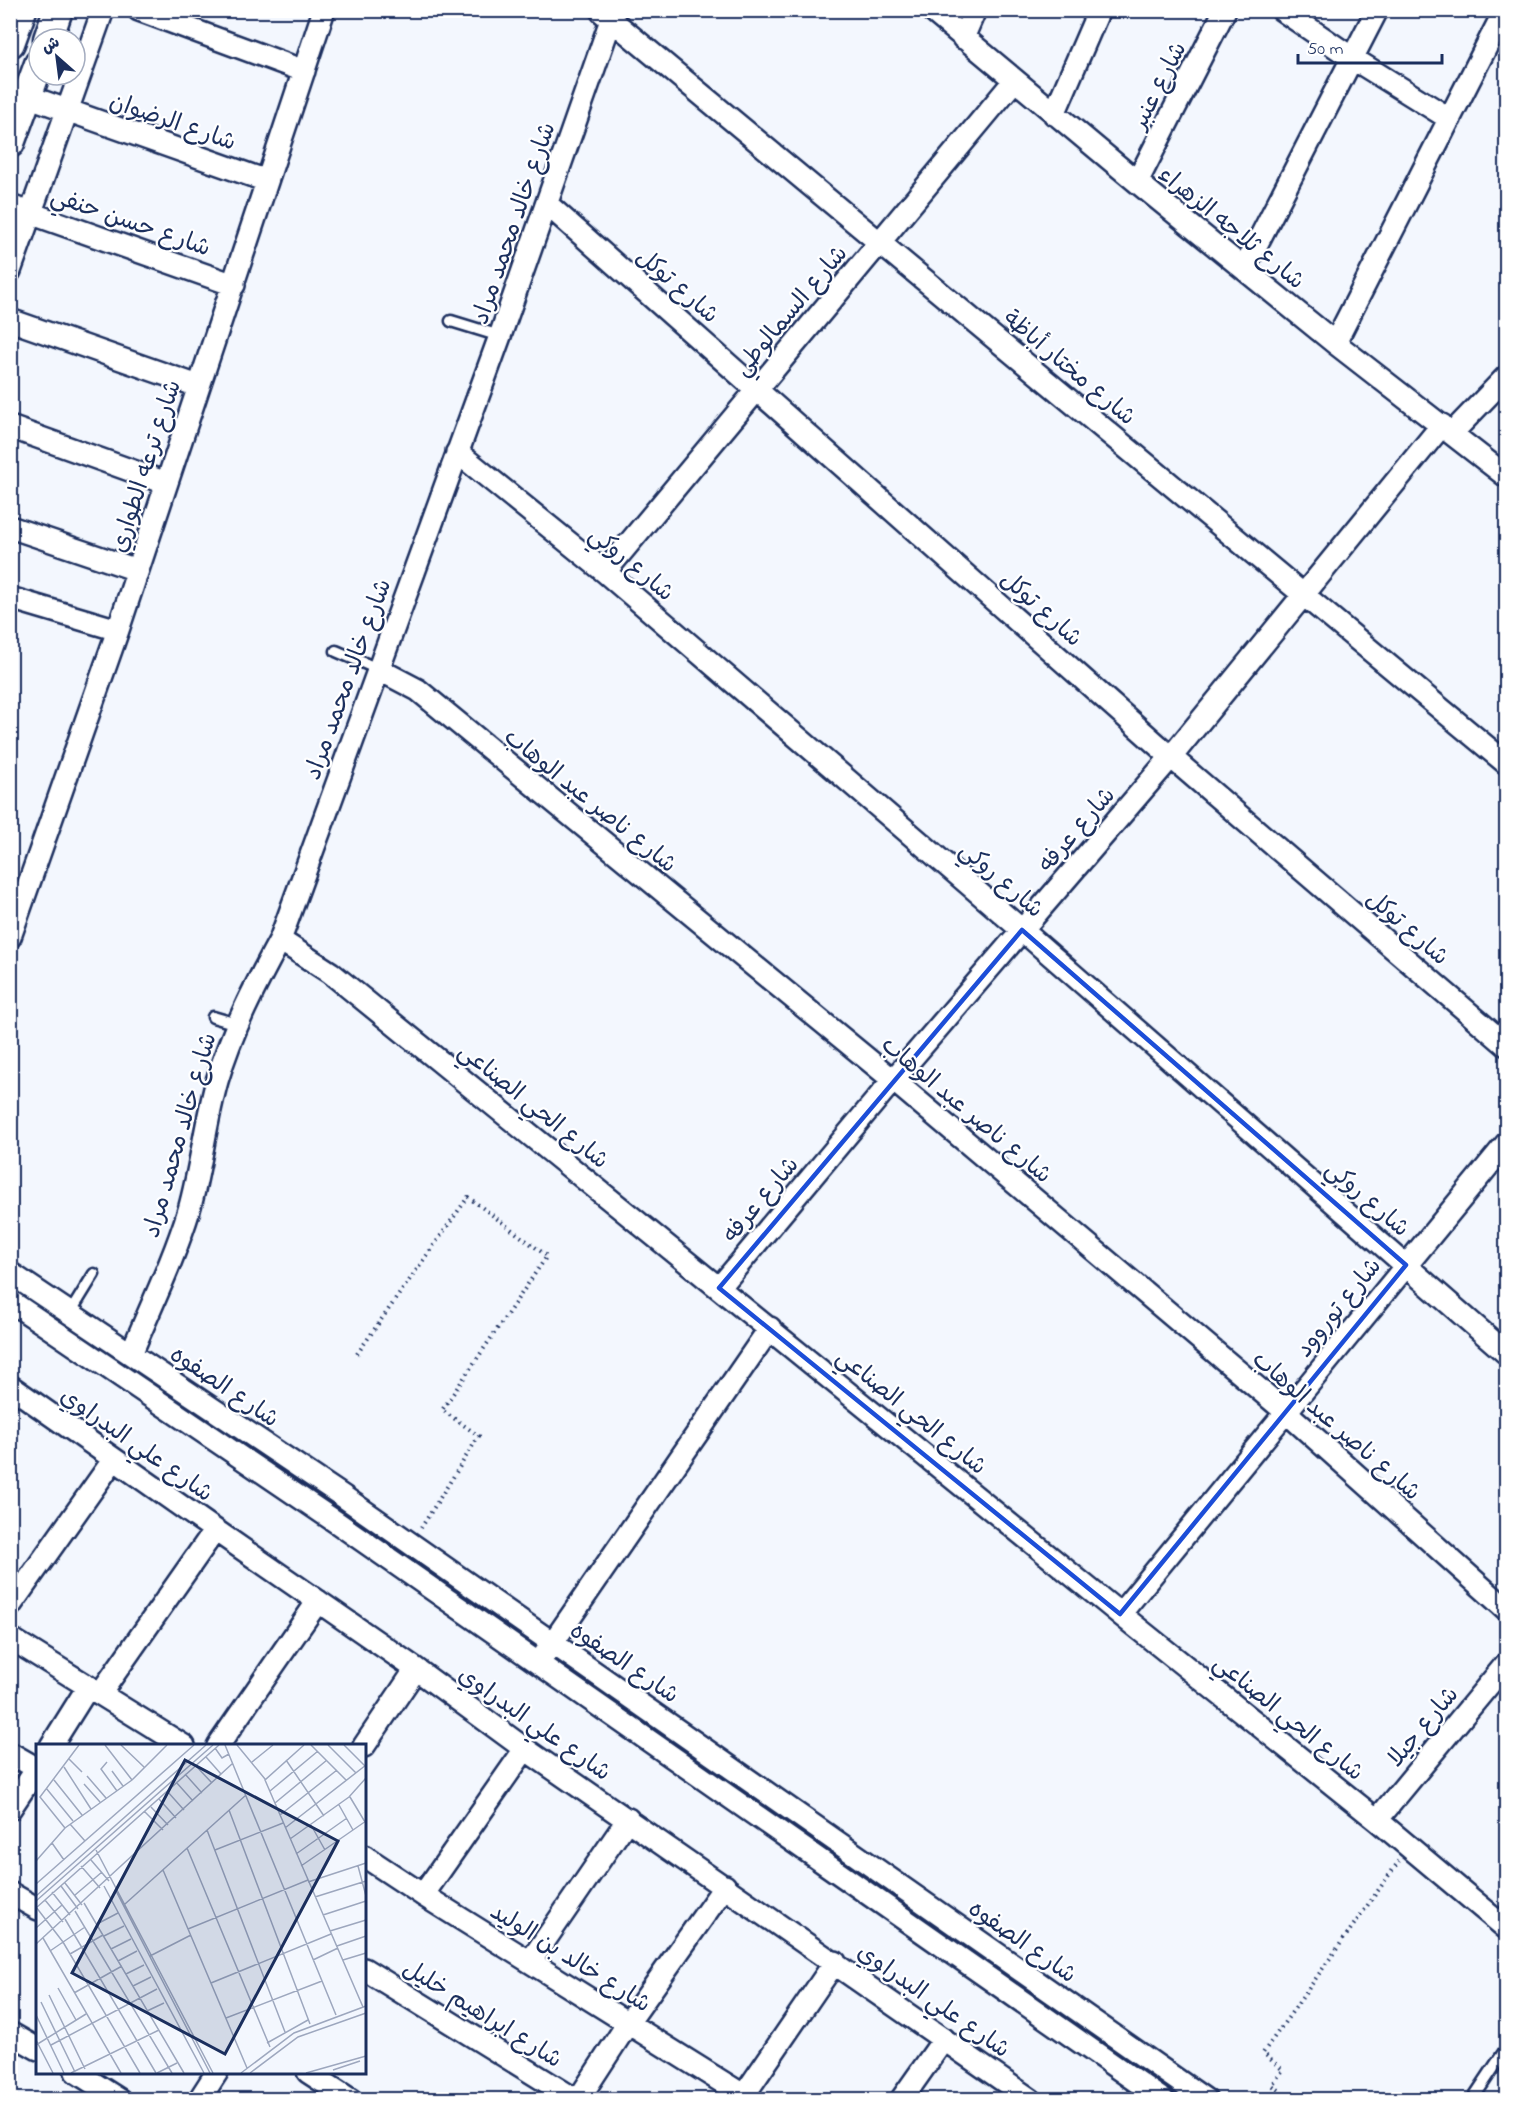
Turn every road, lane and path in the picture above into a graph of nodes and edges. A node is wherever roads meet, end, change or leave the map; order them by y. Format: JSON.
{"nodes":[{"id":1,"x":22,"y":10,"type":"edge"},
{"id":2,"x":58,"y":10,"type":"edge"},
{"id":3,"x":103,"y":10,"type":"edge"},
{"id":4,"x":139,"y":10,"type":"edge"},
{"id":5,"x":324,"y":10,"type":"edge"},
{"id":6,"x":930,"y":10,"type":"edge"},
{"id":7,"x":975,"y":10,"type":"edge"},
{"id":8,"x":1099,"y":10,"type":"edge"},
{"id":9,"x":1225,"y":10,"type":"edge"},
{"id":10,"x":1282,"y":10,"type":"edge"},
{"id":11,"x":1377,"y":10,"type":"edge"},
{"id":12,"x":1505,"y":10,"type":"edge"},
{"id":13,"x":606,"y":15,"type":"edge"},
{"id":14,"x":52,"y":27,"type":"edge"},
{"id":15,"x":963,"y":38,"type":"junction"},
{"id":16,"x":10,"y":43,"type":"edge"},
{"id":17,"x":1352,"y":58,"type":"junction"},
{"id":18,"x":304,"y":71,"type":"junction"},
{"id":19,"x":1014,"y":81,"type":"junction"},
{"id":20,"x":30,"y":87,"type":"edge"},
{"id":21,"x":27,"y":96,"type":"junction"},
{"id":22,"x":68,"y":110,"type":"junction"},
{"id":23,"x":1054,"y":114,"type":"junction"},
{"id":24,"x":1450,"y":119,"type":"junction"},
{"id":25,"x":10,"y":143,"type":"edge"},
{"id":26,"x":267,"y":181,"type":"junction"},
{"id":27,"x":1137,"y":182,"type":"junction"},
{"id":28,"x":546,"y":204,"type":"junction"},
{"id":29,"x":10,"y":206,"type":"edge"},
{"id":30,"x":31,"y":213,"type":"junction"},
{"id":31,"x":880,"y":242,"type":"junction"},
{"id":32,"x":1244,"y":269,"type":"junction"},
{"id":33,"x":10,"y":271,"type":"edge"},
{"id":34,"x":234,"y":285,"type":"junction"},
{"id":35,"x":10,"y":320,"type":"edge"},
{"id":36,"x":451,"y":321,"type":"dead end"},
{"id":37,"x":501,"y":336,"type":"junction"},
{"id":38,"x":1335,"y":343,"type":"junction"},
{"id":39,"x":1506,"y":378,"type":"edge"},
{"id":40,"x":198,"y":386,"type":"junction"},
{"id":41,"x":758,"y":390,"type":"junction"},
{"id":42,"x":10,"y":427,"type":"edge"},
{"id":43,"x":1447,"y":429,"type":"junction"},
{"id":44,"x":457,"y":452,"type":"junction"},
{"id":45,"x":1506,"y":476,"type":"edge"},
{"id":46,"x":166,"y":483,"type":"junction"},
{"id":47,"x":10,"y":527,"type":"edge"},
{"id":48,"x":137,"y":570,"type":"junction"},
{"id":49,"x":605,"y":572,"type":"junction"},
{"id":50,"x":1303,"y":594,"type":"junction"},
{"id":51,"x":10,"y":598,"type":"edge"},
{"id":52,"x":118,"y":630,"type":"junction"},
{"id":53,"x":336,"y":651,"type":"dead end"},
{"id":54,"x":378,"y":669,"type":"junction"},
{"id":55,"x":1172,"y":757,"type":"junction"},
{"id":56,"x":1506,"y":763,"type":"edge"},
{"id":57,"x":1022,"y":930,"type":"junction"},
{"id":58,"x":10,"y":937,"type":"edge"},
{"id":59,"x":280,"y":940,"type":"junction"},
{"id":60,"x":213,"y":1017,"type":"dead end"},
{"id":61,"x":237,"y":1024,"type":"junction"},
{"id":62,"x":1506,"y":1046,"type":"edge"},
{"id":63,"x":893,"y":1080,"type":"junction"},
{"id":64,"x":1506,"y":1144,"type":"edge"},
{"id":65,"x":1406,"y":1265,"type":"junction"},
{"id":66,"x":10,"y":1273,"type":"edge"},
{"id":67,"x":94,"y":1274,"type":"dead end"},
{"id":68,"x":719,"y":1288,"type":"junction"},
{"id":69,"x":10,"y":1300,"type":"edge"},
{"id":70,"x":70,"y":1313,"type":"junction"},
{"id":71,"x":770,"y":1328,"type":"junction"},
{"id":72,"x":357,"y":1353,"type":"dead end"},
{"id":73,"x":1506,"y":1353,"type":"edge"},
{"id":74,"x":131,"y":1354,"type":"junction"},
{"id":75,"x":10,"y":1386,"type":"edge"},
{"id":76,"x":1286,"y":1412,"type":"junction"},
{"id":77,"x":114,"y":1459,"type":"junction"},
{"id":78,"x":214,"y":1530,"type":"junction"},
{"id":79,"x":411,"y":1544,"type":"junction"},
{"id":80,"x":318,"y":1601,"type":"junction"},
{"id":81,"x":10,"y":1606,"type":"edge"},
{"id":82,"x":1506,"y":1609,"type":"edge"},
{"id":83,"x":1120,"y":1614,"type":"junction"},
{"id":84,"x":10,"y":1638,"type":"edge"},
{"id":85,"x":552,"y":1644,"type":"junction"},
{"id":86,"x":538,"y":1664,"type":"junction"},
{"id":87,"x":1506,"y":1664,"type":"edge"},
{"id":88,"x":416,"y":1669,"type":"junction"},
{"id":89,"x":94,"y":1690,"type":"junction"},
{"id":90,"x":53,"y":1744,"type":"edge"},
{"id":91,"x":181,"y":1744,"type":"edge"},
{"id":92,"x":219,"y":1744,"type":"edge"},
{"id":93,"x":365,"y":1744,"type":"edge"},
{"id":94,"x":525,"y":1749,"type":"junction"},
{"id":95,"x":10,"y":1753,"type":"edge"},
{"id":96,"x":36,"y":1767,"type":"edge"},
{"id":97,"x":36,"y":1770,"type":"edge"},
{"id":98,"x":10,"y":1809,"type":"edge"},
{"id":99,"x":628,"y":1819,"type":"junction"},
{"id":100,"x":1377,"y":1820,"type":"junction"},
{"id":101,"x":1409,"y":1847,"type":"junction"},
{"id":102,"x":366,"y":1857,"type":"edge"},
{"id":103,"x":725,"y":1886,"type":"junction"},
{"id":104,"x":10,"y":1893,"type":"edge"},
{"id":105,"x":423,"y":1895,"type":"junction"},
{"id":106,"x":36,"y":1908,"type":"edge"},
{"id":107,"x":1506,"y":1928,"type":"edge"},
{"id":108,"x":530,"y":1962,"type":"junction"},
{"id":109,"x":835,"y":1962,"type":"junction"},
{"id":110,"x":366,"y":1970,"type":"edge"},
{"id":111,"x":628,"y":2023,"type":"junction"},
{"id":112,"x":10,"y":2033,"type":"edge"},
{"id":113,"x":944,"y":2039,"type":"junction"},
{"id":114,"x":36,"y":2048,"type":"edge"},
{"id":115,"x":1506,"y":2049,"type":"edge"},
{"id":116,"x":78,"y":2074,"type":"edge"},
{"id":117,"x":216,"y":2074,"type":"edge"},
{"id":118,"x":310,"y":2074,"type":"edge"},
{"id":119,"x":1279,"y":2090,"type":"dead end"},
{"id":120,"x":748,"y":2097,"type":"edge"},
{"id":121,"x":120,"y":2100,"type":"edge"},
{"id":122,"x":200,"y":2100,"type":"edge"},
{"id":123,"x":351,"y":2100,"type":"edge"},
{"id":124,"x":577,"y":2100,"type":"edge"},
{"id":125,"x":902,"y":2100,"type":"edge"},
{"id":126,"x":1032,"y":2100,"type":"edge"},
{"id":127,"x":1163,"y":2100,"type":"edge"},
{"id":128,"x":1206,"y":2100,"type":"edge"},
{"id":129,"x":1472,"y":2100,"type":"edge"}],
"edges":[{"from":1,"to":16,"type":"street"},
{"from":2,"to":14,"type":"street"},
{"from":3,"to":22,"type":"street"},
{"from":4,"to":18,"type":"street"},
{"from":5,"to":18,"type":"street","name":"شارع ترعه الطواري"},
{"from":6,"to":15,"type":"street","name":"شارع ثلاجه الزهراء"},
{"from":7,"to":15,"type":"street"},
{"from":8,"to":23,"type":"street"},
{"from":9,"to":27,"type":"street","name":"شارع عنبر"},
{"from":10,"to":17,"type":"street"},
{"from":11,"to":17,"type":"street"},
{"from":12,"to":24,"type":"street"},
{"from":13,"to":28,"type":"street","name":"شارع خالد محمد مراد"},
{"from":13,"to":31,"type":"street","name":"شارع مختار أباظة"},
{"from":15,"to":19,"type":"street","name":"شارع ثلاجه الزهراء"},
{"from":17,"to":24,"type":"street"},
{"from":17,"to":32,"type":"street"},
{"from":18,"to":26,"type":"street","name":"شارع ترعه الطواري"},
{"from":19,"to":23,"type":"street","name":"شارع ثلاجه الزهراء"},
{"from":19,"to":31,"type":"street","name":"شارع السمالوطي"},
{"from":20,"to":21,"type":"street"},
{"from":21,"to":22,"type":"street","name":"شارع الرضوان"},
{"from":21,"to":25,"type":"street"},
{"from":22,"to":26,"type":"street","name":"شارع الرضوان"},
{"from":22,"to":30,"type":"street"},
{"from":23,"to":27,"type":"street","name":"شارع ثلاجه الزهراء"},
{"from":24,"to":38,"type":"street"},
{"from":26,"to":34,"type":"street","name":"شارع ترعه الطواري"},
{"from":27,"to":32,"type":"street","name":"شارع ثلاجه الزهراء"},
{"from":28,"to":37,"type":"street","name":"شارع خالد محمد مراد"},
{"from":28,"to":41,"type":"street","name":"شارع توكل"},
{"from":29,"to":30,"type":"street","name":"شارع حسن حنفي"},
{"from":30,"to":33,"type":"street"},
{"from":30,"to":34,"type":"street","name":"شارع حسن حنفي"},
{"from":31,"to":41,"type":"street","name":"شارع السمالوطي"},
{"from":31,"to":50,"type":"street","name":"شارع مختار أباظة"},
{"from":32,"to":38,"type":"street","name":"شارع ثلاجه الزهراء"},
{"from":34,"to":40,"type":"street","name":"شارع ترعه الطواري"},
{"from":35,"to":40,"type":"street"},
{"from":36,"to":37,"type":"lane"},
{"from":37,"to":44,"type":"street","name":"شارع خالد محمد مراد"},
{"from":38,"to":43,"type":"street","name":"شارع ثلاجه الزهراء"},
{"from":39,"to":43,"type":"street","name":"شارع عرفه"},
{"from":40,"to":46,"type":"street","name":"شارع ترعه الطواري"},
{"from":41,"to":49,"type":"street","name":"شارع السمالوطي"},
{"from":41,"to":55,"type":"street","name":"شارع توكل"},
{"from":42,"to":46,"type":"street"},
{"from":43,"to":45,"type":"street","name":"شارع ثلاجه الزهراء"},
{"from":43,"to":50,"type":"street","name":"شارع عرفه"},
{"from":44,"to":49,"type":"street","name":"شارع روكي"},
{"from":44,"to":54,"type":"street","name":"شارع خالد محمد مراد"},
{"from":46,"to":48,"type":"street","name":"شارع ترعه الطواري"},
{"from":47,"to":48,"type":"street"},
{"from":48,"to":52,"type":"street","name":"شارع ترعه الطواري"},
{"from":49,"to":57,"type":"street","name":"شارع روكي"},
{"from":50,"to":55,"type":"street","name":"شارع عرفه"},
{"from":50,"to":56,"type":"street","name":"شارع مختار أباظة"},
{"from":51,"to":52,"type":"street"},
{"from":52,"to":58,"type":"street","name":"شارع ترعه الطواري"},
{"from":53,"to":54,"type":"lane"},
{"from":54,"to":59,"type":"street","name":"شارع خالد محمد مراد"},
{"from":54,"to":63,"type":"street","name":"شارع ناصر عبد الوهاب"},
{"from":55,"to":57,"type":"street","name":"شارع عرفه"},
{"from":55,"to":62,"type":"street","name":"شارع توكل"},
{"from":57,"to":63,"type":"street","name":"شارع عرفه"},
{"from":57,"to":65,"type":"street","name":"شارع روكي"},
{"from":59,"to":61,"type":"street","name":"شارع خالد محمد مراد"},
{"from":59,"to":68,"type":"street","name":"شارع الحي الصناعي"},
{"from":60,"to":61,"type":"lane"},
{"from":61,"to":74,"type":"street","name":"شارع خالد محمد مراد"},
{"from":63,"to":68,"type":"street","name":"شارع عرفه"},
{"from":63,"to":76,"type":"street","name":"شارع ناصر عبد الوهاب"},
{"from":64,"to":65,"type":"street","name":"شارع توروود"},
{"from":65,"to":73,"type":"street","name":"شارع روكي"},
{"from":65,"to":76,"type":"street","name":"شارع توروود"},
{"from":66,"to":70,"type":"street","name":"شارع الصفوه"},
{"from":67,"to":70,"type":"lane"},
{"from":68,"to":71,"type":"street","name":"شارع الحي الصناعي"},
{"from":69,"to":86,"type":"street","name":"شارع الصفوه"},
{"from":70,"to":74,"type":"street","name":"شارع الصفوه"},
{"from":71,"to":83,"type":"street","name":"شارع الحي الصناعي"},
{"from":71,"to":85,"type":"street"},
{"from":72,"to":79,"type":"path"},
{"from":74,"to":79,"type":"street","name":"شارع الصفوه"},
{"from":75,"to":77,"type":"street","name":"شارع علي البدراوي"},
{"from":76,"to":82,"type":"street","name":"شارع ناصر عبد الوهاب"},
{"from":76,"to":83,"type":"street","name":"شارع توروود"},
{"from":77,"to":78,"type":"street","name":"شارع علي البدراوي"},
{"from":77,"to":81,"type":"street"},
{"from":78,"to":80,"type":"street","name":"شارع علي البدراوي"},
{"from":78,"to":89,"type":"street"},
{"from":79,"to":85,"type":"street","name":"شارع الصفوه"},
{"from":80,"to":88,"type":"street","name":"شارع علي البدراوي"},
{"from":80,"to":92,"type":"street"},
{"from":83,"to":100,"type":"street","name":"شارع الحي الصناعي"},
{"from":84,"to":89,"type":"street"},
{"from":85,"to":86,"type":"street"},
{"from":85,"to":128,"type":"street","name":"شارع الصفوه"},
{"from":86,"to":127,"type":"street","name":"شارع الصفوه"},
{"from":87,"to":100,"type":"street","name":"شارع جيلا"},
{"from":88,"to":93,"type":"street"},
{"from":88,"to":94,"type":"street","name":"شارع علي البدراوي"},
{"from":89,"to":90,"type":"street"},
{"from":89,"to":91,"type":"street"},
{"from":94,"to":99,"type":"street","name":"شارع علي البدراوي"},
{"from":94,"to":105,"type":"street"},
{"from":95,"to":96,"type":"street"},
{"from":97,"to":98,"type":"street"},
{"from":99,"to":103,"type":"street","name":"شارع علي البدراوي"},
{"from":99,"to":108,"type":"street"},
{"from":100,"to":101,"type":"street","name":"شارع الحي الصناعي"},
{"from":101,"to":107,"type":"street","name":"شارع الحي الصناعي"},
{"from":101,"to":119,"type":"path"},
{"from":102,"to":105,"type":"street","name":"شارع خالد بن الوليد"},
{"from":103,"to":109,"type":"street","name":"شارع علي البدراوي"},
{"from":103,"to":111,"type":"street"},
{"from":104,"to":106,"type":"street"},
{"from":105,"to":108,"type":"street","name":"شارع خالد بن الوليد"},
{"from":108,"to":111,"type":"street","name":"شارع خالد بن الوليد"},
{"from":109,"to":113,"type":"street","name":"شارع علي البدراوي"},
{"from":109,"to":120,"type":"street"},
{"from":110,"to":124,"type":"street","name":"شارع ابراهيم خليل"},
{"from":111,"to":120,"type":"street","name":"شارع خالد بن الوليد"},
{"from":111,"to":124,"type":"street"},
{"from":112,"to":114,"type":"street"},
{"from":113,"to":125,"type":"street"},
{"from":113,"to":126,"type":"street","name":"شارع علي البدراوي"},
{"from":115,"to":129,"type":"lane"},
{"from":116,"to":121,"type":"street"},
{"from":117,"to":122,"type":"street"},
{"from":118,"to":123,"type":"street"}]}
